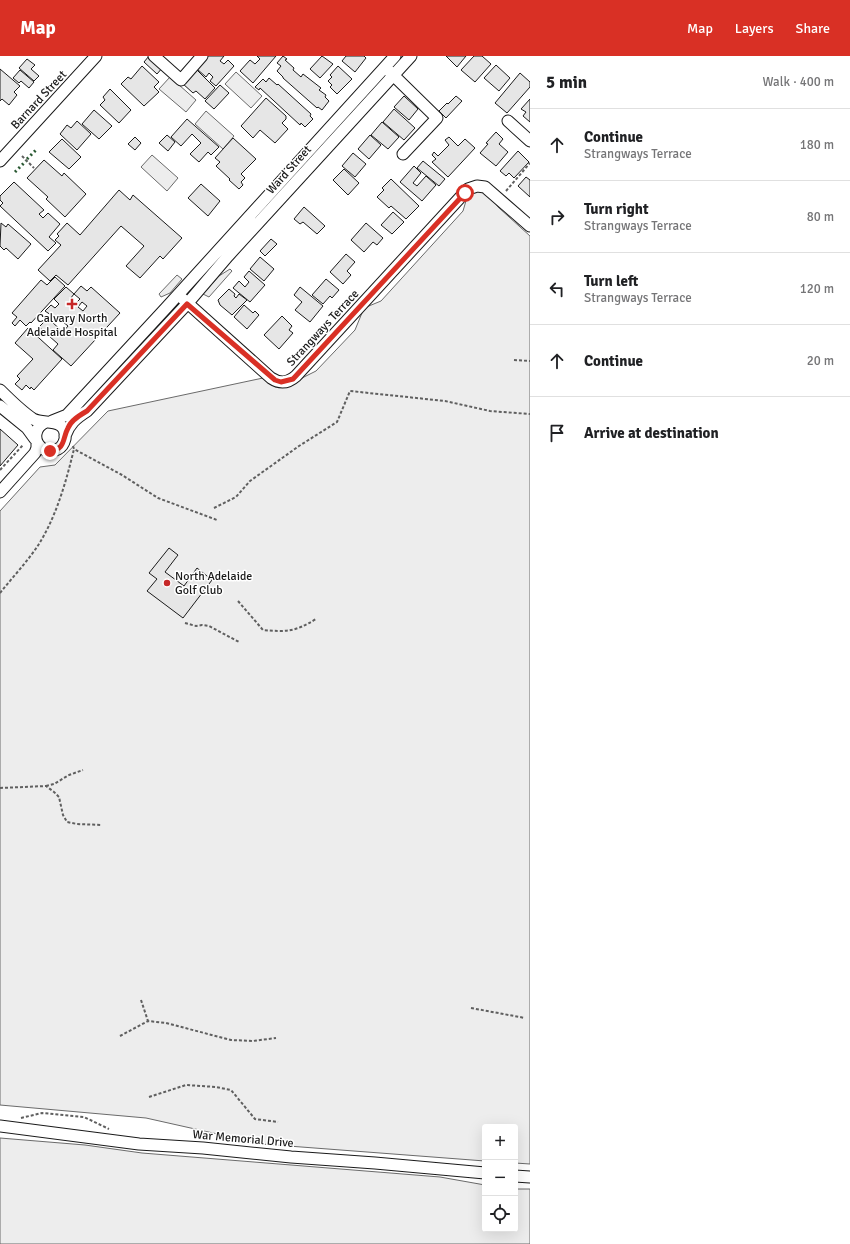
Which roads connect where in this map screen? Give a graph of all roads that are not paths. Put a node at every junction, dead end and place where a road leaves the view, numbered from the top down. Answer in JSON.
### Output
{"nodes":[{"id":1,"x":96,"y":56,"type":"edge"},
{"id":2,"x":154,"y":56,"type":"edge"},
{"id":3,"x":202,"y":56,"type":"edge"},
{"id":4,"x":395,"y":56,"type":"edge"},
{"id":5,"x":411,"y":56,"type":"edge"},
{"id":6,"x":384,"y":67,"type":"junction"},
{"id":7,"x":393,"y":75,"type":"junction"},
{"id":8,"x":508,"y":121,"type":"dead end"},
{"id":9,"x":530,"y":141,"type":"edge"},
{"id":10,"x":403,"y":154,"type":"dead end"},
{"id":11,"x":0,"y":161,"type":"edge"},
{"id":12,"x":254,"y":210,"type":"junction"},
{"id":13,"x":264,"y":218,"type":"junction"},
{"id":14,"x":530,"y":226,"type":"edge"},
{"id":15,"x":219,"y":248,"type":"junction"},
{"id":16,"x":228,"y":256,"type":"junction"},
{"id":17,"x":178,"y":295,"type":"junction"},
{"id":18,"x":187,"y":304,"type":"junction"},
{"id":19,"x":134,"y":343,"type":"junction"},
{"id":20,"x":143,"y":352,"type":"junction"},
{"id":21,"x":93,"y":387,"type":"junction"},
{"id":22,"x":102,"y":395,"type":"junction"},
{"id":23,"x":2,"y":400,"type":"edge"},
{"id":24,"x":49,"y":422,"type":"junction"},
{"id":25,"x":68,"y":439,"type":"junction"},
{"id":26,"x":36,"y":441,"type":"junction"},
{"id":27,"x":47,"y":451,"type":"junction"},
{"id":28,"x":29,"y":461,"type":"junction"},
{"id":29,"x":0,"y":492,"type":"edge"},
{"id":30,"x":0,"y":1126,"type":"edge"},
{"id":31,"x":482,"y":1173,"type":"edge"},
{"id":32,"x":518,"y":1176,"type":"edge"},
{"id":33,"x":530,"y":1177,"type":"edge"}],
"edges":[{"from":1,"to":11,"type":"street","name":"Barnard Street"},
{"from":2,"to":3,"type":"street"},
{"from":4,"to":6,"type":"street","name":"Ward Street"},
{"from":5,"to":7,"type":"street","name":"Ward Street"},
{"from":6,"to":7,"type":"street"},
{"from":6,"to":12,"type":"street","name":"Ward Street"},
{"from":7,"to":10,"type":"street"},
{"from":7,"to":13,"type":"street","name":"Ward Street"},
{"from":8,"to":9,"type":"street"},
{"from":12,"to":13,"type":"street"},
{"from":12,"to":15,"type":"street","name":"Ward Street"},
{"from":13,"to":16,"type":"street","name":"Ward Street"},
{"from":14,"to":18,"type":"street","name":"Strangways Terrace"},
{"from":15,"to":16,"type":"street"},
{"from":15,"to":17,"type":"street","name":"Ward Street"},
{"from":16,"to":18,"type":"street","name":"Ward Street"},
{"from":17,"to":18,"type":"street"},
{"from":17,"to":19,"type":"street"},
{"from":18,"to":20,"type":"street"},
{"from":19,"to":20,"type":"street"},
{"from":19,"to":21,"type":"street"},
{"from":20,"to":22,"type":"street"},
{"from":21,"to":22,"type":"street"},
{"from":21,"to":24,"type":"street"},
{"from":22,"to":25,"type":"street"},
{"from":23,"to":24,"type":"street"},
{"from":23,"to":26,"type":"street"},
{"from":24,"to":25,"type":"street"},
{"from":24,"to":26,"type":"street"},
{"from":25,"to":27,"type":"street"},
{"from":26,"to":27,"type":"street"},
{"from":26,"to":28,"type":"street"},
{"from":27,"to":28,"type":"street"},
{"from":28,"to":29,"type":"street"},
{"from":30,"to":31,"type":"street","name":"War Memorial Drive"},
{"from":32,"to":33,"type":"street"}]}
